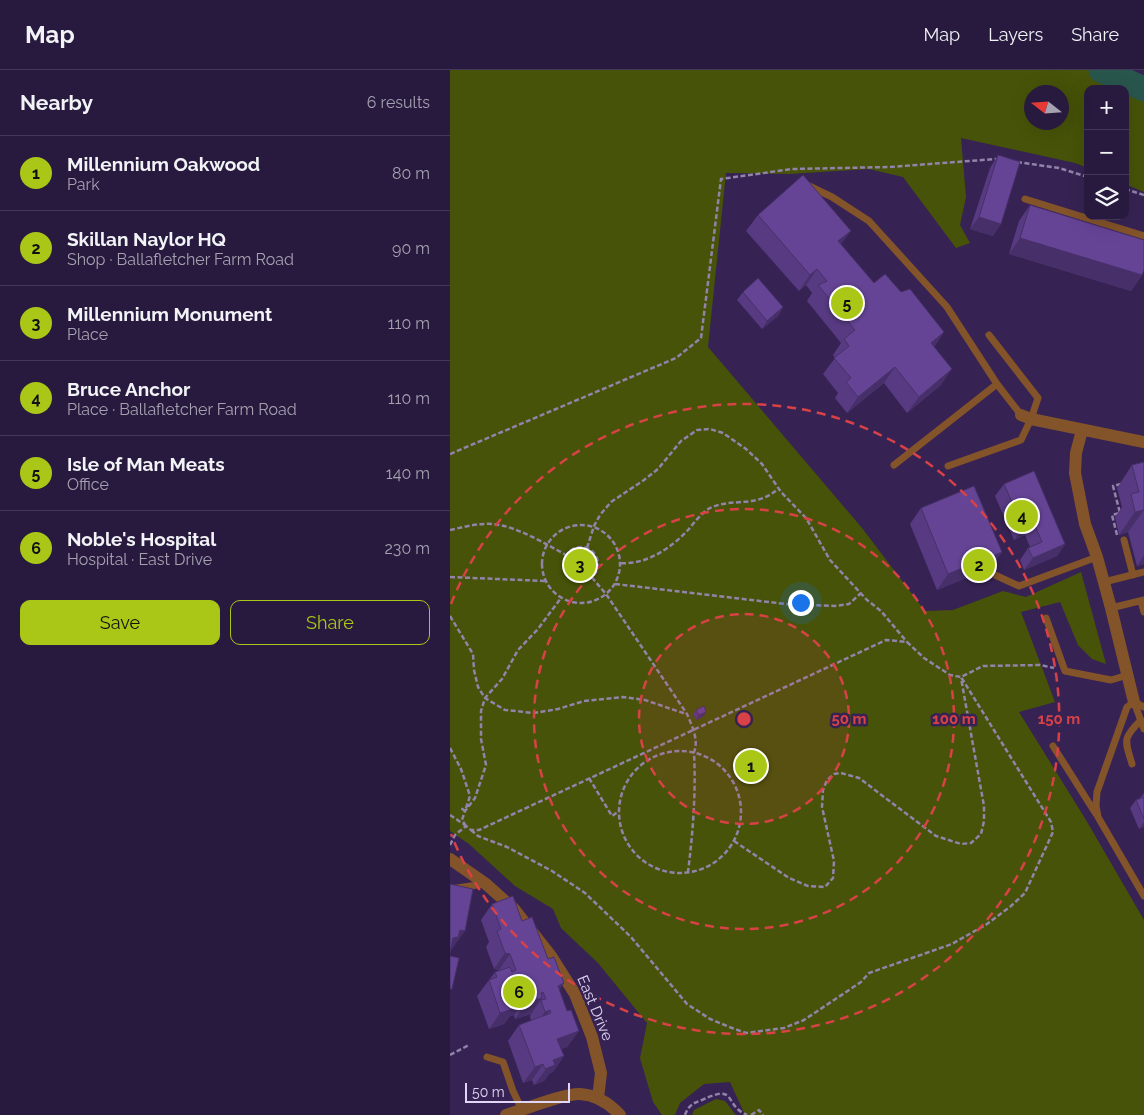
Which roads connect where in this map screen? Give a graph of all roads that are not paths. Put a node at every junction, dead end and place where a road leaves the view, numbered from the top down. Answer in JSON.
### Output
{"nodes":[{"id":1,"x":804,"y":184,"type":"edge"},
{"id":2,"x":1025,"y":199,"type":"dead end"},
{"id":3,"x":1144,"y":236,"type":"edge"},
{"id":4,"x":989,"y":335,"type":"dead end"},
{"id":5,"x":997,"y":384,"type":"junction"},
{"id":6,"x":1026,"y":417,"type":"junction"},
{"id":7,"x":1082,"y":430,"type":"junction"},
{"id":8,"x":1144,"y":442,"type":"edge"},
{"id":9,"x":894,"y":464,"type":"dead end"},
{"id":10,"x":948,"y":466,"type":"dead end"},
{"id":11,"x":1124,"y":540,"type":"road end"},
{"id":12,"x":1097,"y":557,"type":"junction"},
{"id":13,"x":1144,"y":572,"type":"edge"},
{"id":14,"x":1133,"y":575,"type":"junction"},
{"id":15,"x":995,"y":576,"type":"dead end"},
{"id":16,"x":1104,"y":582,"type":"junction"},
{"id":17,"x":1142,"y":600,"type":"edge"},
{"id":18,"x":1111,"y":608,"type":"junction"},
{"id":19,"x":1144,"y":612,"type":"edge"},
{"id":20,"x":1046,"y":618,"type":"dead end"},
{"id":21,"x":1128,"y":676,"type":"junction"},
{"id":22,"x":1139,"y":704,"type":"edge"},
{"id":23,"x":1140,"y":720,"type":"junction"},
{"id":24,"x":1144,"y":729,"type":"edge"},
{"id":25,"x":1053,"y":746,"type":"dead end"},
{"id":26,"x":1132,"y":764,"type":"dead end"},
{"id":27,"x":1098,"y":816,"type":"junction"},
{"id":28,"x":450,"y":859,"type":"edge"},
{"id":29,"x":486,"y":884,"type":"junction"},
{"id":30,"x":450,"y":889,"type":"edge"},
{"id":31,"x":1144,"y":896,"type":"edge"},
{"id":32,"x":487,"y":1057,"type":"dead end"},
{"id":33,"x":598,"y":1098,"type":"junction"},
{"id":34,"x":522,"y":1110,"type":"junction"},
{"id":35,"x":506,"y":1115,"type":"edge"},
{"id":36,"x":620,"y":1115,"type":"edge"}],
"edges":[{"from":1,"to":5,"type":"lane"},
{"from":2,"to":3,"type":"lane"},
{"from":4,"to":6,"type":"lane"},
{"from":5,"to":6,"type":"lane"},
{"from":5,"to":9,"type":"lane"},
{"from":6,"to":7,"type":"street"},
{"from":6,"to":10,"type":"lane"},
{"from":7,"to":8,"type":"street"},
{"from":7,"to":12,"type":"street"},
{"from":11,"to":14,"type":"lane"},
{"from":12,"to":15,"type":"lane"},
{"from":12,"to":16,"type":"street"},
{"from":13,"to":14,"type":"lane"},
{"from":14,"to":16,"type":"lane"},
{"from":16,"to":18,"type":"street"},
{"from":17,"to":18,"type":"lane"},
{"from":17,"to":19,"type":"lane"},
{"from":18,"to":21,"type":"street"},
{"from":20,"to":21,"type":"lane"},
{"from":21,"to":22,"type":"street"},
{"from":22,"to":23,"type":"lane"},
{"from":22,"to":27,"type":"lane"},
{"from":23,"to":24,"type":"lane"},
{"from":23,"to":26,"type":"lane"},
{"from":25,"to":27,"type":"lane"},
{"from":27,"to":31,"type":"lane"},
{"from":28,"to":29,"type":"street","name":"East Drive"},
{"from":29,"to":30,"type":"lane"},
{"from":29,"to":33,"type":"street","name":"East Drive"},
{"from":32,"to":34,"type":"lane"},
{"from":33,"to":34,"type":"street"},
{"from":33,"to":36,"type":"street"},
{"from":34,"to":35,"type":"street"}]}
